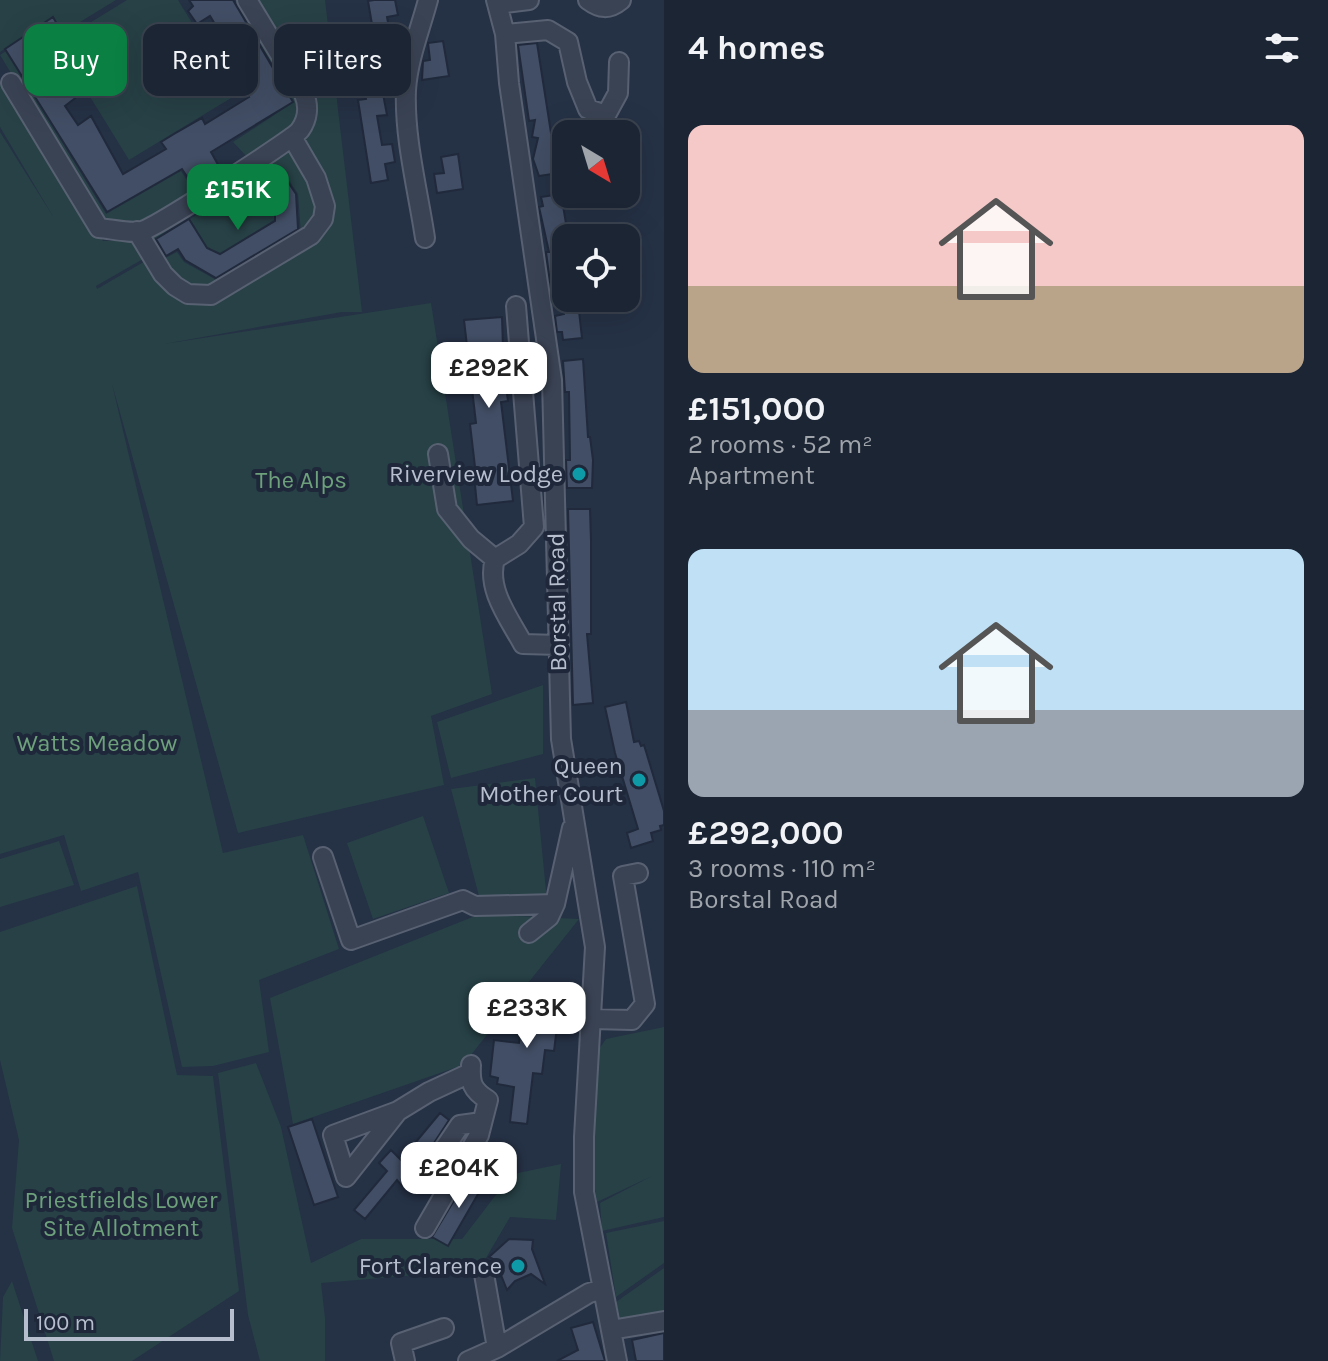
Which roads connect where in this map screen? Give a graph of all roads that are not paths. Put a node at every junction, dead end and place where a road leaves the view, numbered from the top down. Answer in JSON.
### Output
{"nodes":[{"id":1,"x":247,"y":0,"type":"edge"},
{"id":2,"x":428,"y":0,"type":"edge"},
{"id":3,"x":529,"y":0,"type":"edge"},
{"id":4,"x":588,"y":0,"type":"edge"},
{"id":5,"x":621,"y":0,"type":"edge"},
{"id":6,"x":496,"y":2,"type":"edge"},
{"id":7,"x":505,"y":34,"type":"junction"},
{"id":8,"x":619,"y":62,"type":"dead end"},
{"id":9,"x":11,"y":83,"type":"dead end"},
{"id":10,"x":292,"y":137,"type":"junction"},
{"id":11,"x":137,"y":231,"type":"junction"},
{"id":12,"x":425,"y":238,"type":"dead end"},
{"id":13,"x":516,"y":306,"type":"dead end"},
{"id":14,"x":438,"y":454,"type":"dead end"},
{"id":15,"x":495,"y":559,"type":"junction"},
{"id":16,"x":559,"y":645,"type":"junction"},
{"id":17,"x":574,"y":818,"type":"junction"},
{"id":18,"x":323,"y":857,"type":"dead end"},
{"id":19,"x":638,"y":873,"type":"dead end"},
{"id":20,"x":555,"y":904,"type":"junction"},
{"id":21,"x":529,"y":933,"type":"dead end"},
{"id":22,"x":592,"y":1019,"type":"junction"},
{"id":23,"x":398,"y":1111,"type":"dead end"},
{"id":24,"x":482,"y":1122,"type":"junction"},
{"id":25,"x":427,"y":1174,"type":"dead end"},
{"id":26,"x":425,"y":1228,"type":"dead end"},
{"id":27,"x":484,"y":1274,"type":"dead end"},
{"id":28,"x":603,"y":1289,"type":"junction"},
{"id":29,"x":438,"y":1310,"type":"dead end"},
{"id":30,"x":664,"y":1321,"type":"edge"},
{"id":31,"x":611,"y":1330,"type":"junction"},
{"id":32,"x":497,"y":1348,"type":"junction"},
{"id":33,"x":405,"y":1361,"type":"edge"},
{"id":34,"x":468,"y":1361,"type":"edge"},
{"id":35,"x":617,"y":1361,"type":"edge"}],
"edges":[{"from":1,"to":10,"type":"street"},
{"from":2,"to":12,"type":"street"},
{"from":3,"to":6,"type":"street"},
{"from":4,"to":5,"type":"street"},
{"from":6,"to":7,"type":"street","name":"Borstal Road"},
{"from":7,"to":8,"type":"street"},
{"from":7,"to":16,"type":"street","name":"Borstal Road"},
{"from":9,"to":11,"type":"street"},
{"from":10,"to":11,"type":"street"},
{"from":10,"to":11,"type":"street"},
{"from":13,"to":15,"type":"street"},
{"from":14,"to":15,"type":"street"},
{"from":15,"to":16,"type":"street"},
{"from":16,"to":17,"type":"street","name":"Borstal Road"},
{"from":17,"to":20,"type":"street"},
{"from":17,"to":22,"type":"street","name":"Borstal Road"},
{"from":18,"to":20,"type":"street"},
{"from":19,"to":22,"type":"street"},
{"from":20,"to":21,"type":"street"},
{"from":22,"to":28,"type":"street","name":"Borstal Road"},
{"from":23,"to":24,"type":"street"},
{"from":24,"to":25,"type":"street"},
{"from":24,"to":26,"type":"street"},
{"from":27,"to":32,"type":"street"},
{"from":28,"to":31,"type":"street","name":"Borstal Road"},
{"from":28,"to":32,"type":"street"},
{"from":29,"to":33,"type":"street"},
{"from":30,"to":31,"type":"street"},
{"from":31,"to":35,"type":"street","name":"Borstal Road"},
{"from":32,"to":34,"type":"street"}]}
